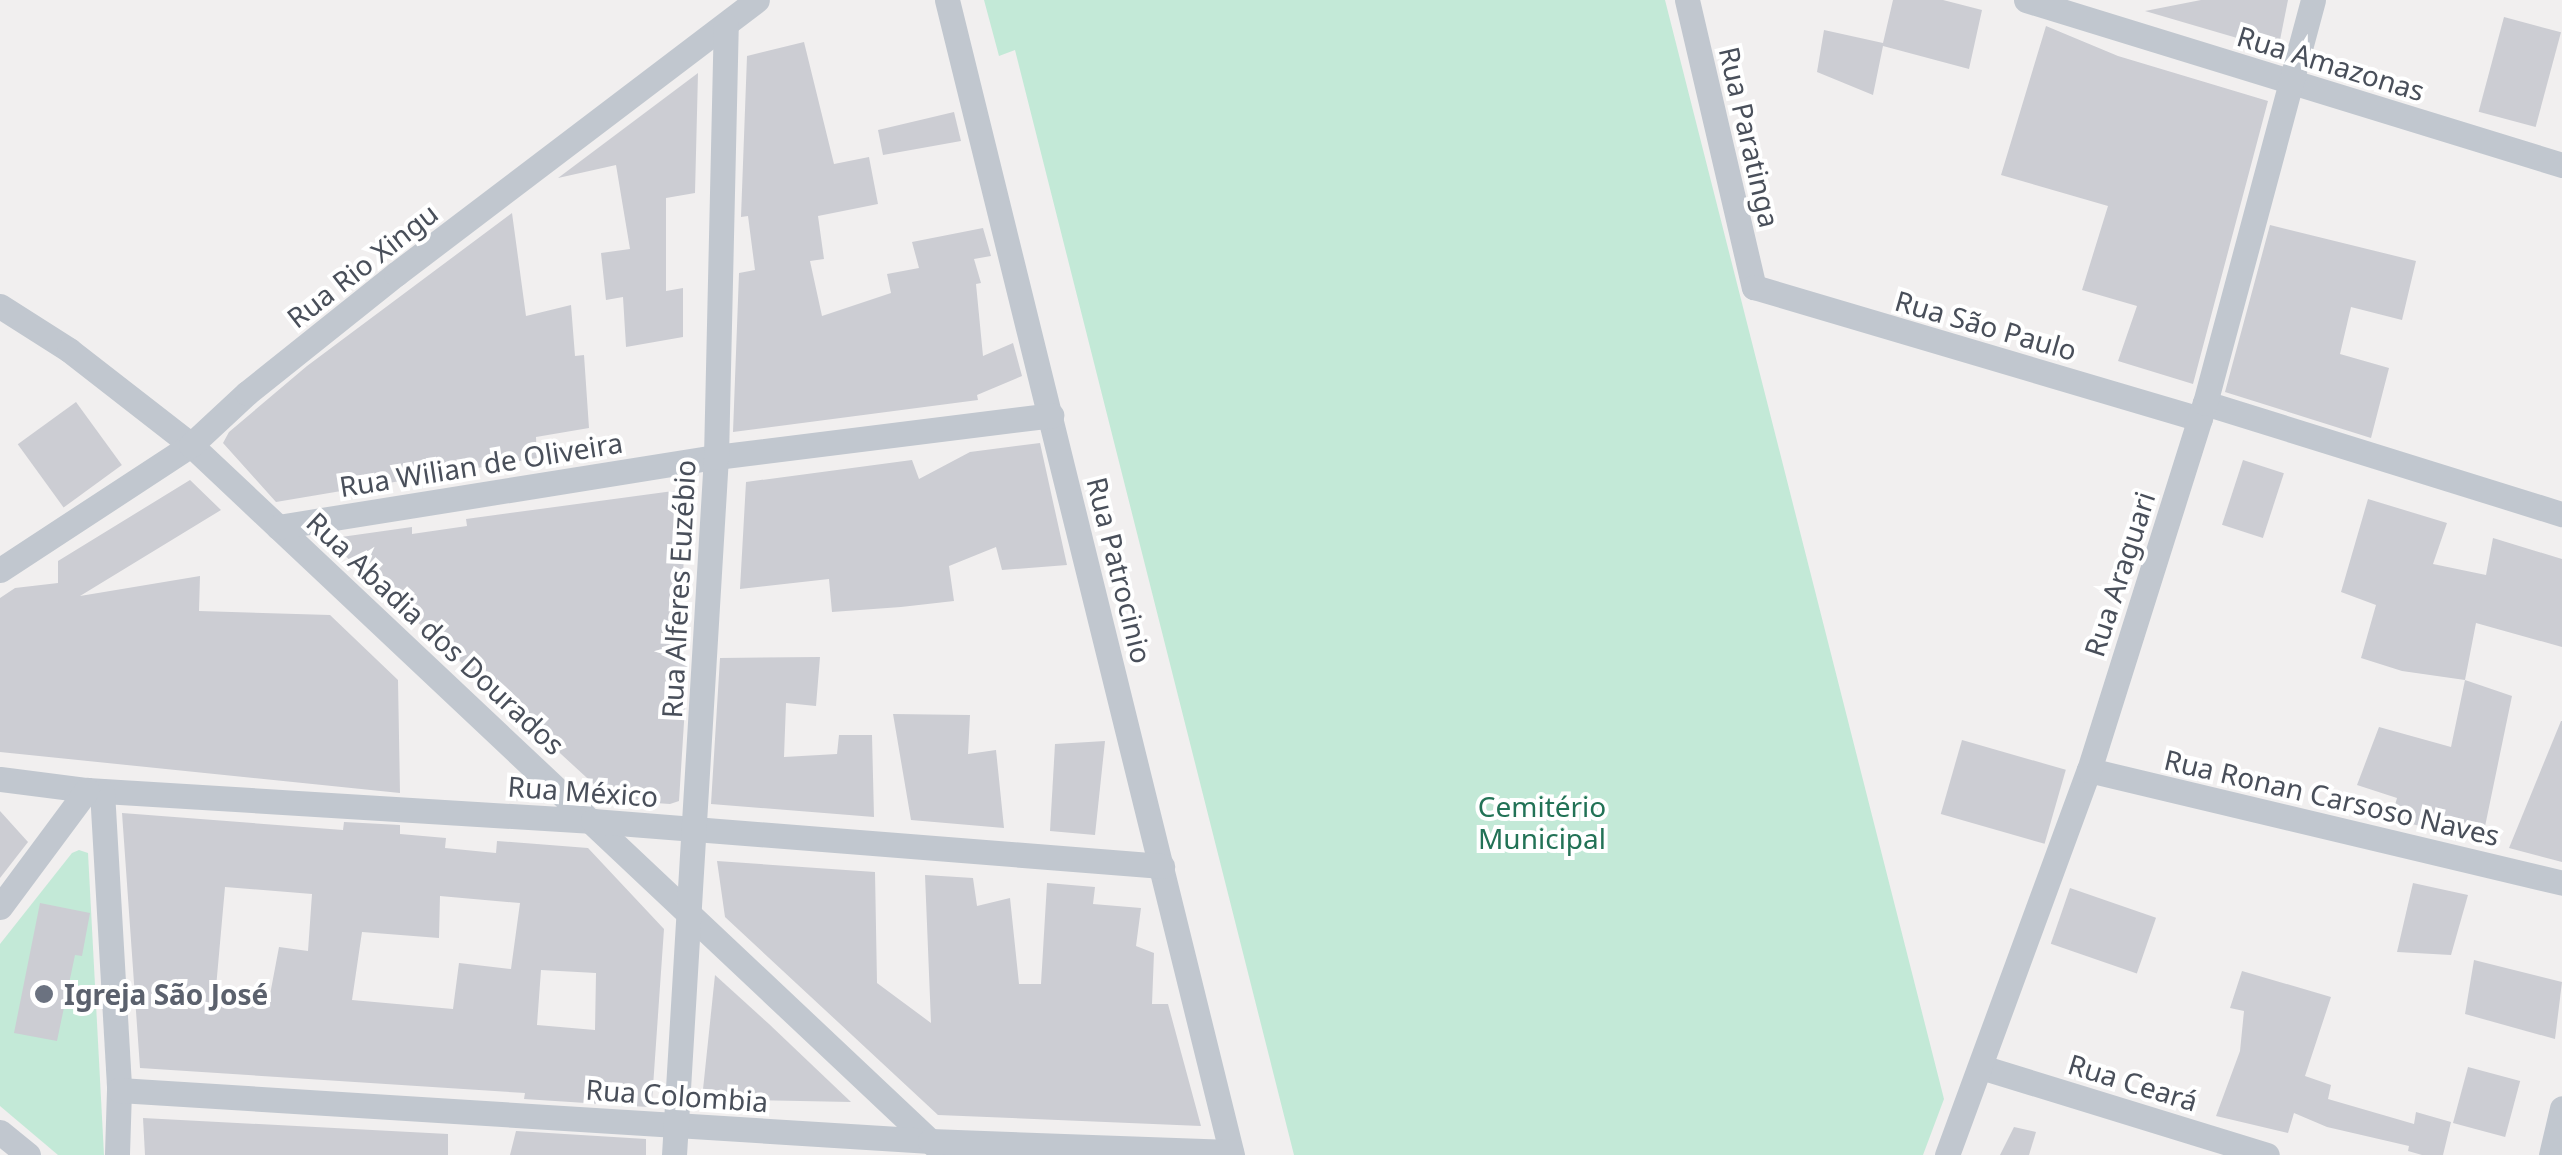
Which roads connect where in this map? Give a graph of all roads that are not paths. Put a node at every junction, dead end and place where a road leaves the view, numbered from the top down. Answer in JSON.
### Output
{"nodes":[{"id":1,"x":756,"y":0,"type":"edge"},
{"id":2,"x":947,"y":0,"type":"edge"},
{"id":3,"x":1687,"y":0,"type":"edge"},
{"id":4,"x":2026,"y":0,"type":"edge"},
{"id":5,"x":2313,"y":0,"type":"edge"},
{"id":6,"x":726,"y":26,"type":"junction"},
{"id":7,"x":2292,"y":82,"type":"junction"},
{"id":8,"x":2562,"y":165,"type":"edge"},
{"id":9,"x":1754,"y":288,"type":"joint"},
{"id":10,"x":0,"y":306,"type":"edge"},
{"id":11,"x":2202,"y":411,"type":"junction"},
{"id":12,"x":1051,"y":415,"type":"junction"},
{"id":13,"x":190,"y":445,"type":"junction"},
{"id":14,"x":716,"y":457,"type":"junction"},
{"id":15,"x":2562,"y":514,"type":"edge"},
{"id":16,"x":278,"y":526,"type":"junction"},
{"id":17,"x":0,"y":570,"type":"edge"},
{"id":18,"x":2089,"y":770,"type":"junction"},
{"id":19,"x":0,"y":780,"type":"edge"},
{"id":20,"x":94,"y":791,"type":"junction"},
{"id":21,"x":592,"y":821,"type":"junction"},
{"id":22,"x":694,"y":829,"type":"junction"},
{"id":23,"x":1162,"y":866,"type":"junction"},
{"id":24,"x":2562,"y":883,"type":"edge"},
{"id":25,"x":0,"y":906,"type":"edge"},
{"id":26,"x":691,"y":920,"type":"junction"},
{"id":27,"x":1982,"y":1067,"type":"junction"},
{"id":28,"x":119,"y":1090,"type":"junction"},
{"id":29,"x":2562,"y":1108,"type":"edge"},
{"id":30,"x":676,"y":1125,"type":"junction"},
{"id":31,"x":0,"y":1132,"type":"edge"},
{"id":32,"x":937,"y":1148,"type":"edge"},
{"id":33,"x":1232,"y":1154,"type":"edge"},
{"id":34,"x":28,"y":1155,"type":"edge"},
{"id":35,"x":117,"y":1155,"type":"edge"},
{"id":36,"x":674,"y":1155,"type":"edge"},
{"id":37,"x":1947,"y":1155,"type":"edge"},
{"id":38,"x":2267,"y":1155,"type":"edge"},
{"id":39,"x":2551,"y":1155,"type":"edge"}],
"edges":[{"from":1,"to":6,"type":"street","name":"Rua Rio Xingu"},
{"from":2,"to":12,"type":"street","name":"Rua Patrocinio"},
{"from":3,"to":9,"type":"street","name":"Rua Paratinga"},
{"from":4,"to":7,"type":"street","name":"Rua Amazonas"},
{"from":5,"to":7,"type":"street","name":"Rua Araguari"},
{"from":6,"to":13,"type":"street","name":"Rua Rio Xingu"},
{"from":6,"to":14,"type":"street","name":"Rua Alferes Euzébio"},
{"from":7,"to":8,"type":"street","name":"Rua Amazonas"},
{"from":7,"to":11,"type":"street","name":"Rua Araguari"},
{"from":9,"to":11,"type":"street","name":"Rua São Paulo"},
{"from":10,"to":13,"type":"street","name":"Rua Abadia dos Dourados"},
{"from":11,"to":15,"type":"street","name":"Rua São Paulo"},
{"from":11,"to":18,"type":"street","name":"Rua Araguari"},
{"from":12,"to":14,"type":"street","name":"Rua Wilian de Oliveira"},
{"from":12,"to":23,"type":"street","name":"Rua Patrocinio"},
{"from":13,"to":16,"type":"street","name":"Rua Abadia dos Dourados"},
{"from":13,"to":17,"type":"street","name":"Rua Rio Xingu"},
{"from":14,"to":16,"type":"street","name":"Rua Wilian de Oliveira"},
{"from":14,"to":22,"type":"street","name":"Rua Alferes Euzébio"},
{"from":16,"to":21,"type":"street","name":"Rua Abadia dos Dourados"},
{"from":18,"to":24,"type":"street","name":"Rua Ronan Carsoso Naves"},
{"from":18,"to":27,"type":"street","name":"Rua Araguari"},
{"from":19,"to":20,"type":"street","name":"Rua México"},
{"from":20,"to":21,"type":"street","name":"Rua México"},
{"from":20,"to":25,"type":"street"},
{"from":20,"to":28,"type":"street"},
{"from":21,"to":22,"type":"street","name":"Rua México"},
{"from":21,"to":26,"type":"street","name":"Rua Abadia dos Dourados"},
{"from":22,"to":23,"type":"street","name":"Rua México"},
{"from":22,"to":26,"type":"street","name":"Rua Alferes Euzébio"},
{"from":23,"to":33,"type":"street","name":"Rua Patrocinio"},
{"from":26,"to":30,"type":"street","name":"Rua Alferes Euzébio"},
{"from":26,"to":32,"type":"street","name":"Rua Abadia dos Dourados"},
{"from":27,"to":37,"type":"street","name":"Rua Araguari"},
{"from":27,"to":38,"type":"street","name":"Rua Ceará"},
{"from":28,"to":30,"type":"street","name":"Rua Colombia"},
{"from":28,"to":35,"type":"street"},
{"from":29,"to":39,"type":"street"},
{"from":30,"to":32,"type":"street","name":"Rua Colombia"},
{"from":30,"to":36,"type":"street","name":"Rua Alferes Euzébio"},
{"from":31,"to":34,"type":"street"},
{"from":32,"to":33,"type":"street","name":"Rua Colombia"}]}
